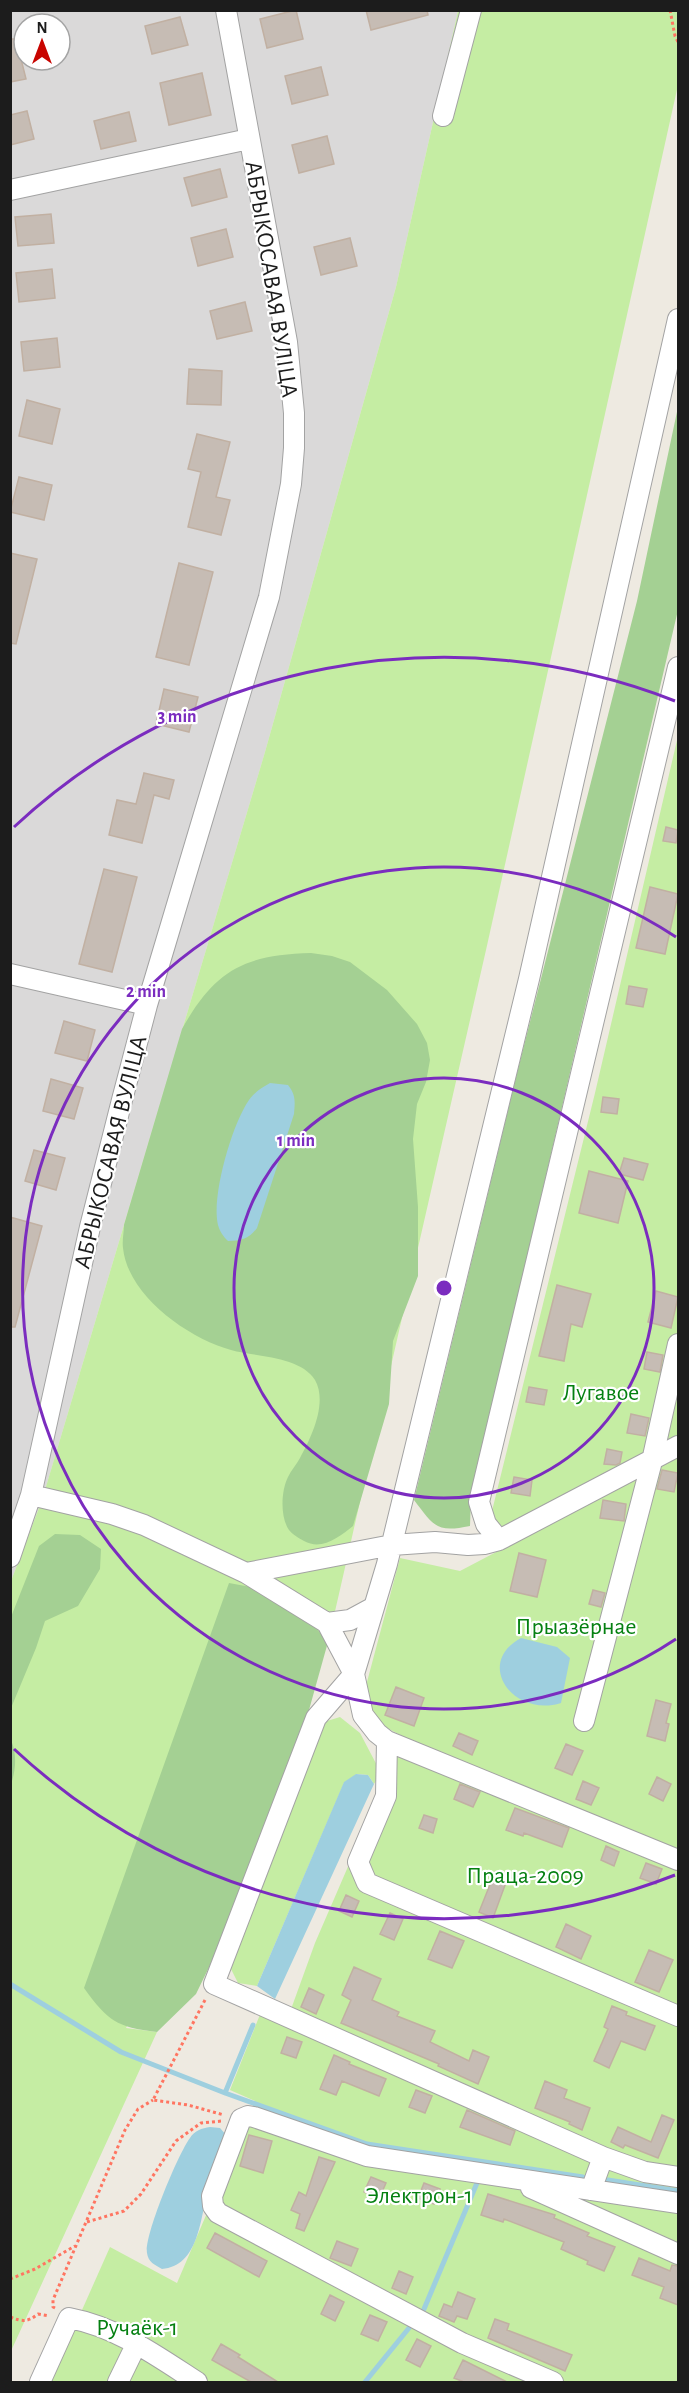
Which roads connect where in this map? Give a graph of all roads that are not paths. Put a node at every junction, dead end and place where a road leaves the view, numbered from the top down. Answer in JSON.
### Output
{"nodes":[{"id":1,"x":226,"y":10,"type":"edge"},
{"id":2,"x":471,"y":10,"type":"edge"},
{"id":3,"x":443,"y":116,"type":"dead end"},
{"id":4,"x":249,"y":140,"type":"junction"},
{"id":5,"x":10,"y":190,"type":"edge"},
{"id":6,"x":678,"y":319,"type":"edge"},
{"id":7,"x":678,"y":667,"type":"edge"},
{"id":8,"x":10,"y":974,"type":"edge"},
{"id":9,"x":147,"y":1005,"type":"junction"},
{"id":10,"x":678,"y":1344,"type":"edge"},
{"id":11,"x":678,"y":1446,"type":"edge"},
{"id":12,"x":652,"y":1461,"type":"junction"},
{"id":13,"x":31,"y":1495,"type":"junction"},
{"id":14,"x":499,"y":1540,"type":"junction"},
{"id":15,"x":392,"y":1545,"type":"junction"},
{"id":16,"x":10,"y":1557,"type":"edge"},
{"id":17,"x":246,"y":1573,"type":"junction"},
{"id":18,"x":374,"y":1608,"type":"junction"},
{"id":19,"x":327,"y":1623,"type":"junction"},
{"id":20,"x":354,"y":1674,"type":"junction"},
{"id":21,"x":584,"y":1721,"type":"dead end"},
{"id":22,"x":387,"y":1741,"type":"junction"},
{"id":23,"x":678,"y":1860,"type":"edge"},
{"id":24,"x":678,"y":2016,"type":"edge"},
{"id":25,"x":603,"y":2157,"type":"junction"},
{"id":26,"x":678,"y":2177,"type":"edge"},
{"id":27,"x":509,"y":2178,"type":"junction"},
{"id":28,"x":591,"y":2190,"type":"junction"},
{"id":29,"x":678,"y":2203,"type":"edge"},
{"id":30,"x":678,"y":2254,"type":"edge"},
{"id":31,"x":137,"y":2343,"type":"junction"},
{"id":32,"x":40,"y":2382,"type":"edge"},
{"id":33,"x":118,"y":2382,"type":"edge"},
{"id":34,"x":197,"y":2382,"type":"edge"},
{"id":35,"x":553,"y":2382,"type":"edge"}],
"edges":[{"from":1,"to":4,"type":"street","name":"АБРЫКОСАВАЯ ВУЛІЦА"},
{"from":2,"to":3,"type":"street"},
{"from":4,"to":5,"type":"street"},
{"from":4,"to":9,"type":"street","name":"АБРЫКОСАВАЯ ВУЛІЦА"},
{"from":6,"to":15,"type":"street"},
{"from":7,"to":14,"type":"street"},
{"from":8,"to":9,"type":"street"},
{"from":9,"to":13,"type":"street","name":"АБРЫКОСАВАЯ ВУЛІЦА"},
{"from":10,"to":12,"type":"street"},
{"from":11,"to":12,"type":"street"},
{"from":12,"to":14,"type":"street"},
{"from":12,"to":21,"type":"street"},
{"from":13,"to":16,"type":"street","name":"АБРЫКОСАВАЯ ВУЛІЦА"},
{"from":13,"to":17,"type":"street"},
{"from":14,"to":15,"type":"street"},
{"from":15,"to":17,"type":"street"},
{"from":15,"to":18,"type":"street"},
{"from":17,"to":19,"type":"street"},
{"from":18,"to":19,"type":"street"},
{"from":18,"to":20,"type":"street"},
{"from":19,"to":20,"type":"street"},
{"from":20,"to":22,"type":"street"},
{"from":20,"to":25,"type":"street"},
{"from":22,"to":23,"type":"street"},
{"from":22,"to":24,"type":"street"},
{"from":25,"to":26,"type":"street"},
{"from":25,"to":28,"type":"street"},
{"from":27,"to":28,"type":"street"},
{"from":27,"to":30,"type":"street"},
{"from":27,"to":35,"type":"street"},
{"from":28,"to":29,"type":"street"},
{"from":31,"to":32,"type":"street"},
{"from":31,"to":33,"type":"street"},
{"from":31,"to":34,"type":"street"}]}
